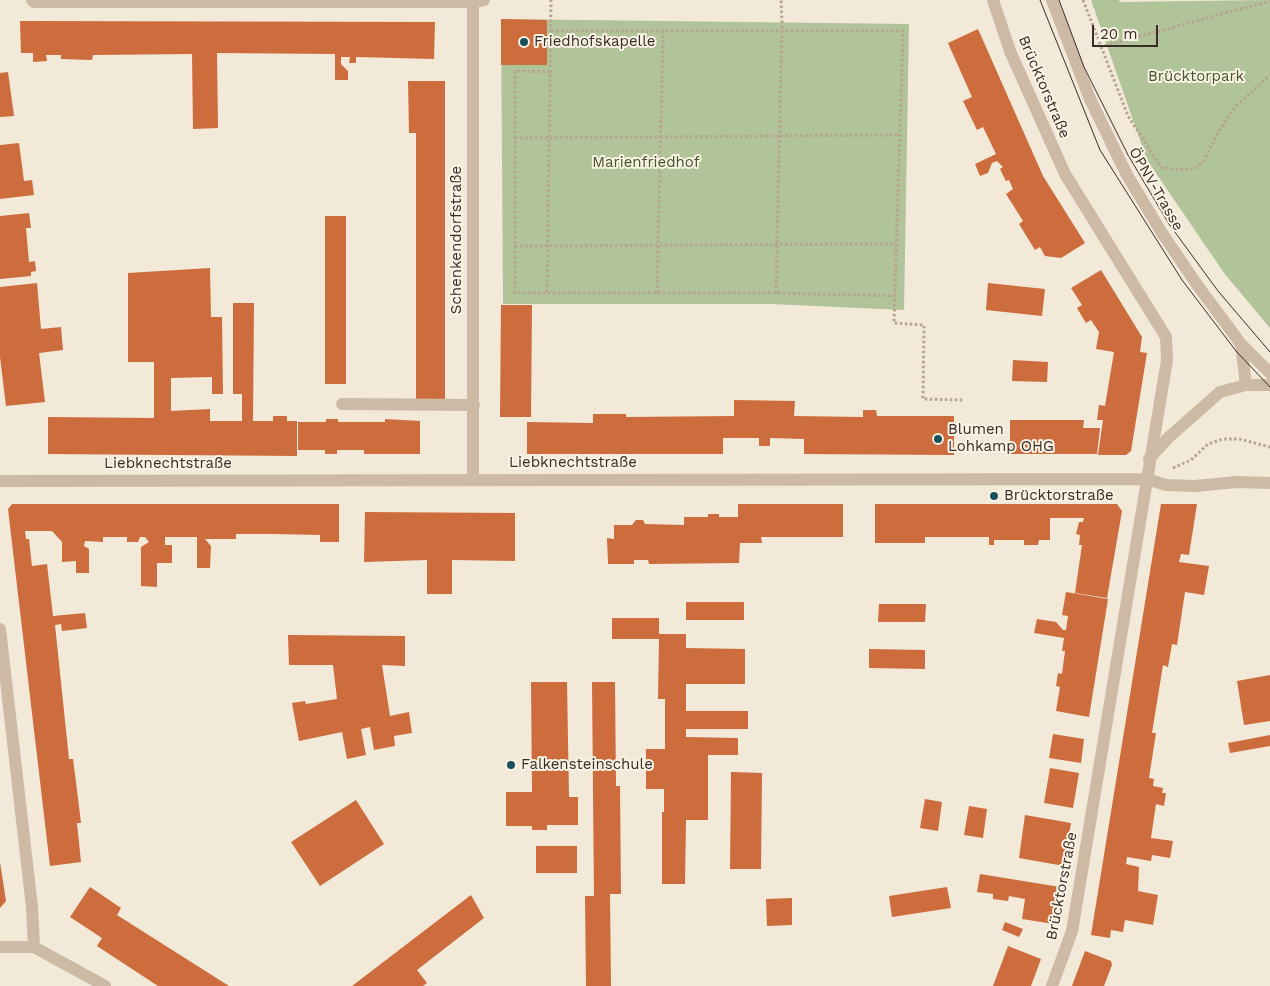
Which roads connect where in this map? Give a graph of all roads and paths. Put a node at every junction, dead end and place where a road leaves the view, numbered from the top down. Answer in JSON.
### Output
{"nodes":[{"id":1,"x":32,"y":0,"type":"edge"},
{"id":2,"x":551,"y":0,"type":"edge"},
{"id":3,"x":781,"y":0,"type":"edge"},
{"id":4,"x":993,"y":0,"type":"edge"},
{"id":5,"x":1052,"y":0,"type":"edge"},
{"id":6,"x":1083,"y":0,"type":"edge"},
{"id":7,"x":476,"y":1,"type":"edge"},
{"id":8,"x":1270,"y":1,"type":"edge"},
{"id":9,"x":663,"y":30,"type":"junction"},
{"id":10,"x":782,"y":30,"type":"junction"},
{"id":11,"x":551,"y":31,"type":"junction"},
{"id":12,"x":1100,"y":47,"type":"junction"},
{"id":13,"x":550,"y":72,"type":"junction"},
{"id":14,"x":1270,"y":75,"type":"edge"},
{"id":15,"x":899,"y":135,"type":"junction"},
{"id":16,"x":779,"y":137,"type":"junction"},
{"id":17,"x":515,"y":138,"type":"junction"},
{"id":18,"x":549,"y":138,"type":"junction"},
{"id":19,"x":660,"y":138,"type":"junction"},
{"id":20,"x":777,"y":243,"type":"junction"},
{"id":21,"x":896,"y":244,"type":"junction"},
{"id":22,"x":658,"y":245,"type":"junction"},
{"id":23,"x":514,"y":246,"type":"junction"},
{"id":24,"x":547,"y":246,"type":"junction"},
{"id":25,"x":547,"y":292,"type":"junction"},
{"id":26,"x":657,"y":292,"type":"junction"},
{"id":27,"x":776,"y":293,"type":"junction"},
{"id":28,"x":894,"y":296,"type":"junction"},
{"id":29,"x":1241,"y":344,"type":"junction"},
{"id":30,"x":1270,"y":373,"type":"edge"},
{"id":31,"x":1246,"y":385,"type":"junction"},
{"id":32,"x":1270,"y":386,"type":"edge"},
{"id":33,"x":964,"y":400,"type":"dead end"},
{"id":34,"x":342,"y":404,"type":"dead end"},
{"id":35,"x":474,"y":405,"type":"junction"},
{"id":36,"x":1270,"y":447,"type":"edge"},
{"id":37,"x":1149,"y":460,"type":"junction"},
{"id":38,"x":1147,"y":479,"type":"junction"},
{"id":39,"x":473,"y":480,"type":"junction"},
{"id":40,"x":0,"y":481,"type":"edge"},
{"id":41,"x":1270,"y":483,"type":"edge"},
{"id":42,"x":0,"y":629,"type":"edge"},
{"id":43,"x":0,"y":947,"type":"edge"},
{"id":44,"x":34,"y":947,"type":"junction"},
{"id":45,"x":105,"y":986,"type":"edge"},
{"id":46,"x":1052,"y":986,"type":"edge"}],
"edges":[{"from":1,"to":7,"type":"street"},
{"from":2,"to":11,"type":"path"},
{"from":3,"to":10,"type":"path"},
{"from":4,"to":37,"type":"street","name":"Brücktorstraße"},
{"from":5,"to":29,"type":"street","name":"ÖPNV-Trasse"},
{"from":6,"to":12,"type":"path"},
{"from":7,"to":35,"type":"street","name":"Schenkendorfstraße"},
{"from":8,"to":12,"type":"path"},
{"from":9,"to":10,"type":"path"},
{"from":9,"to":11,"type":"path"},
{"from":9,"to":19,"type":"path"},
{"from":10,"to":15,"type":"path"},
{"from":10,"to":16,"type":"path"},
{"from":11,"to":13,"type":"path"},
{"from":12,"to":14,"type":"path"},
{"from":13,"to":17,"type":"path"},
{"from":13,"to":18,"type":"path"},
{"from":15,"to":16,"type":"path"},
{"from":15,"to":21,"type":"path"},
{"from":16,"to":19,"type":"path"},
{"from":16,"to":20,"type":"path"},
{"from":17,"to":18,"type":"path"},
{"from":17,"to":23,"type":"path"},
{"from":18,"to":19,"type":"path"},
{"from":18,"to":24,"type":"path"},
{"from":19,"to":22,"type":"path"},
{"from":20,"to":21,"type":"path"},
{"from":20,"to":22,"type":"path"},
{"from":20,"to":27,"type":"path"},
{"from":21,"to":28,"type":"path"},
{"from":22,"to":24,"type":"path"},
{"from":22,"to":26,"type":"path"},
{"from":23,"to":24,"type":"path"},
{"from":23,"to":25,"type":"path"},
{"from":24,"to":25,"type":"path"},
{"from":25,"to":26,"type":"path"},
{"from":26,"to":27,"type":"path"},
{"from":27,"to":28,"type":"path"},
{"from":28,"to":33,"type":"path"},
{"from":29,"to":30,"type":"street","name":"ÖPNV-Trasse"},
{"from":29,"to":31,"type":"street"},
{"from":31,"to":32,"type":"street"},
{"from":31,"to":37,"type":"street"},
{"from":34,"to":35,"type":"street"},
{"from":35,"to":39,"type":"street","name":"Schenkendorfstraße"},
{"from":36,"to":38,"type":"path"},
{"from":37,"to":38,"type":"street","name":"Brücktorstraße"},
{"from":38,"to":39,"type":"street","name":"Liebknechtstraße"},
{"from":38,"to":41,"type":"street","name":"Liebknechtstraße"},
{"from":38,"to":46,"type":"street","name":"Brücktorstraße"},
{"from":39,"to":40,"type":"street","name":"Liebknechtstraße"},
{"from":42,"to":44,"type":"street"},
{"from":43,"to":44,"type":"street"},
{"from":44,"to":45,"type":"street"}]}
